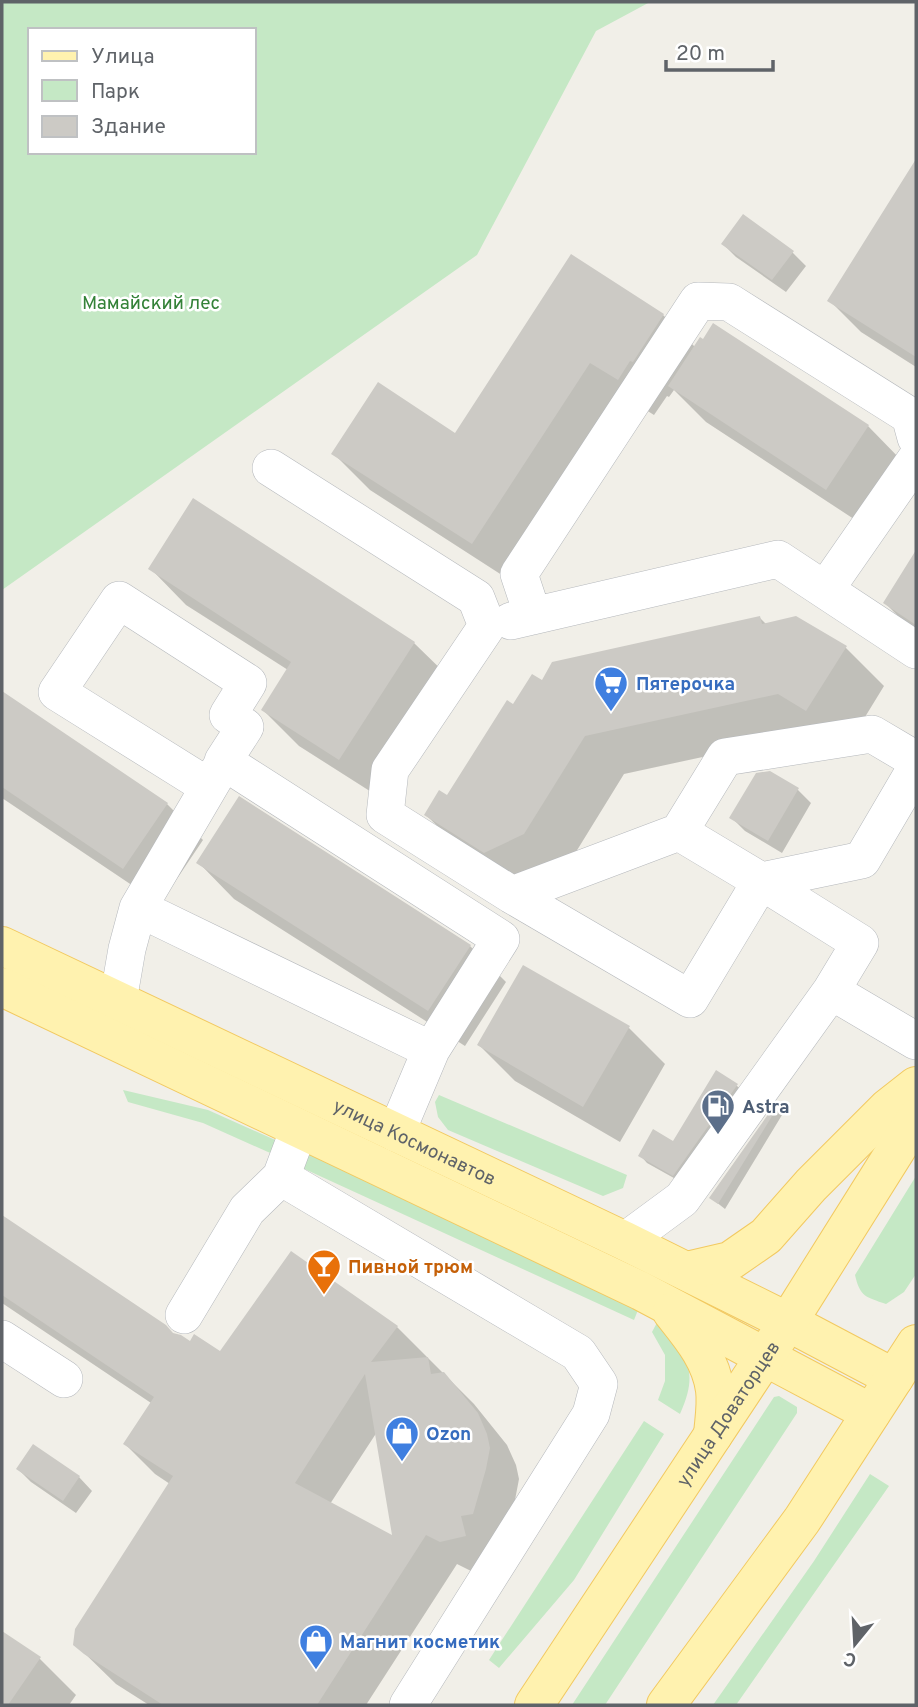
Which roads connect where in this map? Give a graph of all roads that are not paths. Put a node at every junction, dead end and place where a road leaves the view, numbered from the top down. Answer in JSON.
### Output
{"nodes":[{"id":1,"x":916,"y":438,"type":"edge"},
{"id":2,"x":916,"y":459,"type":"edge"},
{"id":3,"x":271,"y":468,"type":"dead end"},
{"id":4,"x":825,"y":590,"type":"junction"},
{"id":5,"x":534,"y":616,"type":"junction"},
{"id":6,"x":487,"y":626,"type":"junction"},
{"id":7,"x":916,"y":650,"type":"edge"},
{"id":8,"x":916,"y":760,"type":"edge"},
{"id":9,"x":916,"y":768,"type":"edge"},
{"id":10,"x":216,"y":774,"type":"junction"},
{"id":11,"x":679,"y":832,"type":"junction"},
{"id":12,"x":761,"y":881,"type":"junction"},
{"id":13,"x":512,"y":895,"type":"junction"},
{"id":14,"x":138,"y":908,"type":"junction"},
{"id":15,"x":2,"y":946,"type":"edge"},
{"id":16,"x":2,"y":987,"type":"edge"},
{"id":17,"x":831,"y":991,"type":"junction"},
{"id":18,"x":118,"y":1001,"type":"junction"},
{"id":19,"x":916,"y":1041,"type":"edge"},
{"id":20,"x":432,"y":1050,"type":"junction"},
{"id":21,"x":916,"y":1086,"type":"edge"},
{"id":22,"x":916,"y":1118,"type":"edge"},
{"id":23,"x":299,"y":1129,"type":"junction"},
{"id":24,"x":396,"y":1133,"type":"junction"},
{"id":25,"x":281,"y":1177,"type":"junction"},
{"id":26,"x":625,"y":1241,"type":"junction"},
{"id":27,"x":687,"y":1271,"type":"junction"},
{"id":28,"x":667,"y":1305,"type":"junction"},
{"id":29,"x":184,"y":1315,"type":"dead end"},
{"id":30,"x":788,"y":1322,"type":"junction"},
{"id":31,"x":2,"y":1339,"type":"edge"},
{"id":32,"x":916,"y":1344,"type":"edge"},
{"id":33,"x":765,"y":1356,"type":"junction"},
{"id":34,"x":894,"y":1378,"type":"junction"},
{"id":35,"x":64,"y":1379,"type":"dead end"},
{"id":36,"x":871,"y":1413,"type":"junction"},
{"id":37,"x":713,"y":1435,"type":"junction"},
{"id":38,"x":408,"y":1705,"type":"edge"},
{"id":39,"x":534,"y":1705,"type":"edge"},
{"id":40,"x":666,"y":1705,"type":"edge"}],
"edges":[{"from":1,"to":5,"type":"lane"},
{"from":2,"to":4,"type":"lane"},
{"from":3,"to":6,"type":"lane"},
{"from":4,"to":5,"type":"lane"},
{"from":4,"to":7,"type":"lane"},
{"from":5,"to":6,"type":"lane"},
{"from":6,"to":13,"type":"lane"},
{"from":8,"to":11,"type":"lane"},
{"from":9,"to":12,"type":"lane"},
{"from":10,"to":10,"type":"lane"},
{"from":10,"to":14,"type":"lane"},
{"from":10,"to":20,"type":"lane"},
{"from":11,"to":12,"type":"lane"},
{"from":11,"to":13,"type":"lane"},
{"from":12,"to":13,"type":"lane"},
{"from":12,"to":17,"type":"lane"},
{"from":14,"to":18,"type":"lane"},
{"from":14,"to":20,"type":"lane"},
{"from":15,"to":18,"type":"main road","name":"улица Космонавтов"},
{"from":16,"to":23,"type":"main road","name":"улица Космонавтов"},
{"from":17,"to":19,"type":"lane"},
{"from":17,"to":26,"type":"lane"},
{"from":18,"to":24,"type":"main road","name":"улица Космонавтов"},
{"from":20,"to":24,"type":"lane"},
{"from":21,"to":27,"type":"main road"},
{"from":22,"to":30,"type":"main road","name":"улица Доваторцев"},
{"from":23,"to":25,"type":"lane"},
{"from":23,"to":28,"type":"main road","name":"улица Космонавтов"},
{"from":24,"to":26,"type":"main road","name":"улица Космонавтов"},
{"from":25,"to":29,"type":"lane"},
{"from":25,"to":38,"type":"lane"},
{"from":26,"to":27,"type":"main road","name":"улица Космонавтов"},
{"from":27,"to":30,"type":"main road","name":"улица Космонавтов"},
{"from":28,"to":33,"type":"main road","name":"улица Космонавтов"},
{"from":28,"to":37,"type":"main road"},
{"from":30,"to":33,"type":"main road","name":"улица Доваторцев"},
{"from":30,"to":34,"type":"main road","name":"улица Космонавтов"},
{"from":31,"to":35,"type":"lane"},
{"from":32,"to":34,"type":"main road"},
{"from":33,"to":36,"type":"main road","name":"улица Космонавтов"},
{"from":33,"to":37,"type":"main road","name":"улица Доваторцев"},
{"from":34,"to":36,"type":"main road"},
{"from":36,"to":40,"type":"main road"},
{"from":37,"to":39,"type":"main road","name":"улица Доваторцев"}]}
